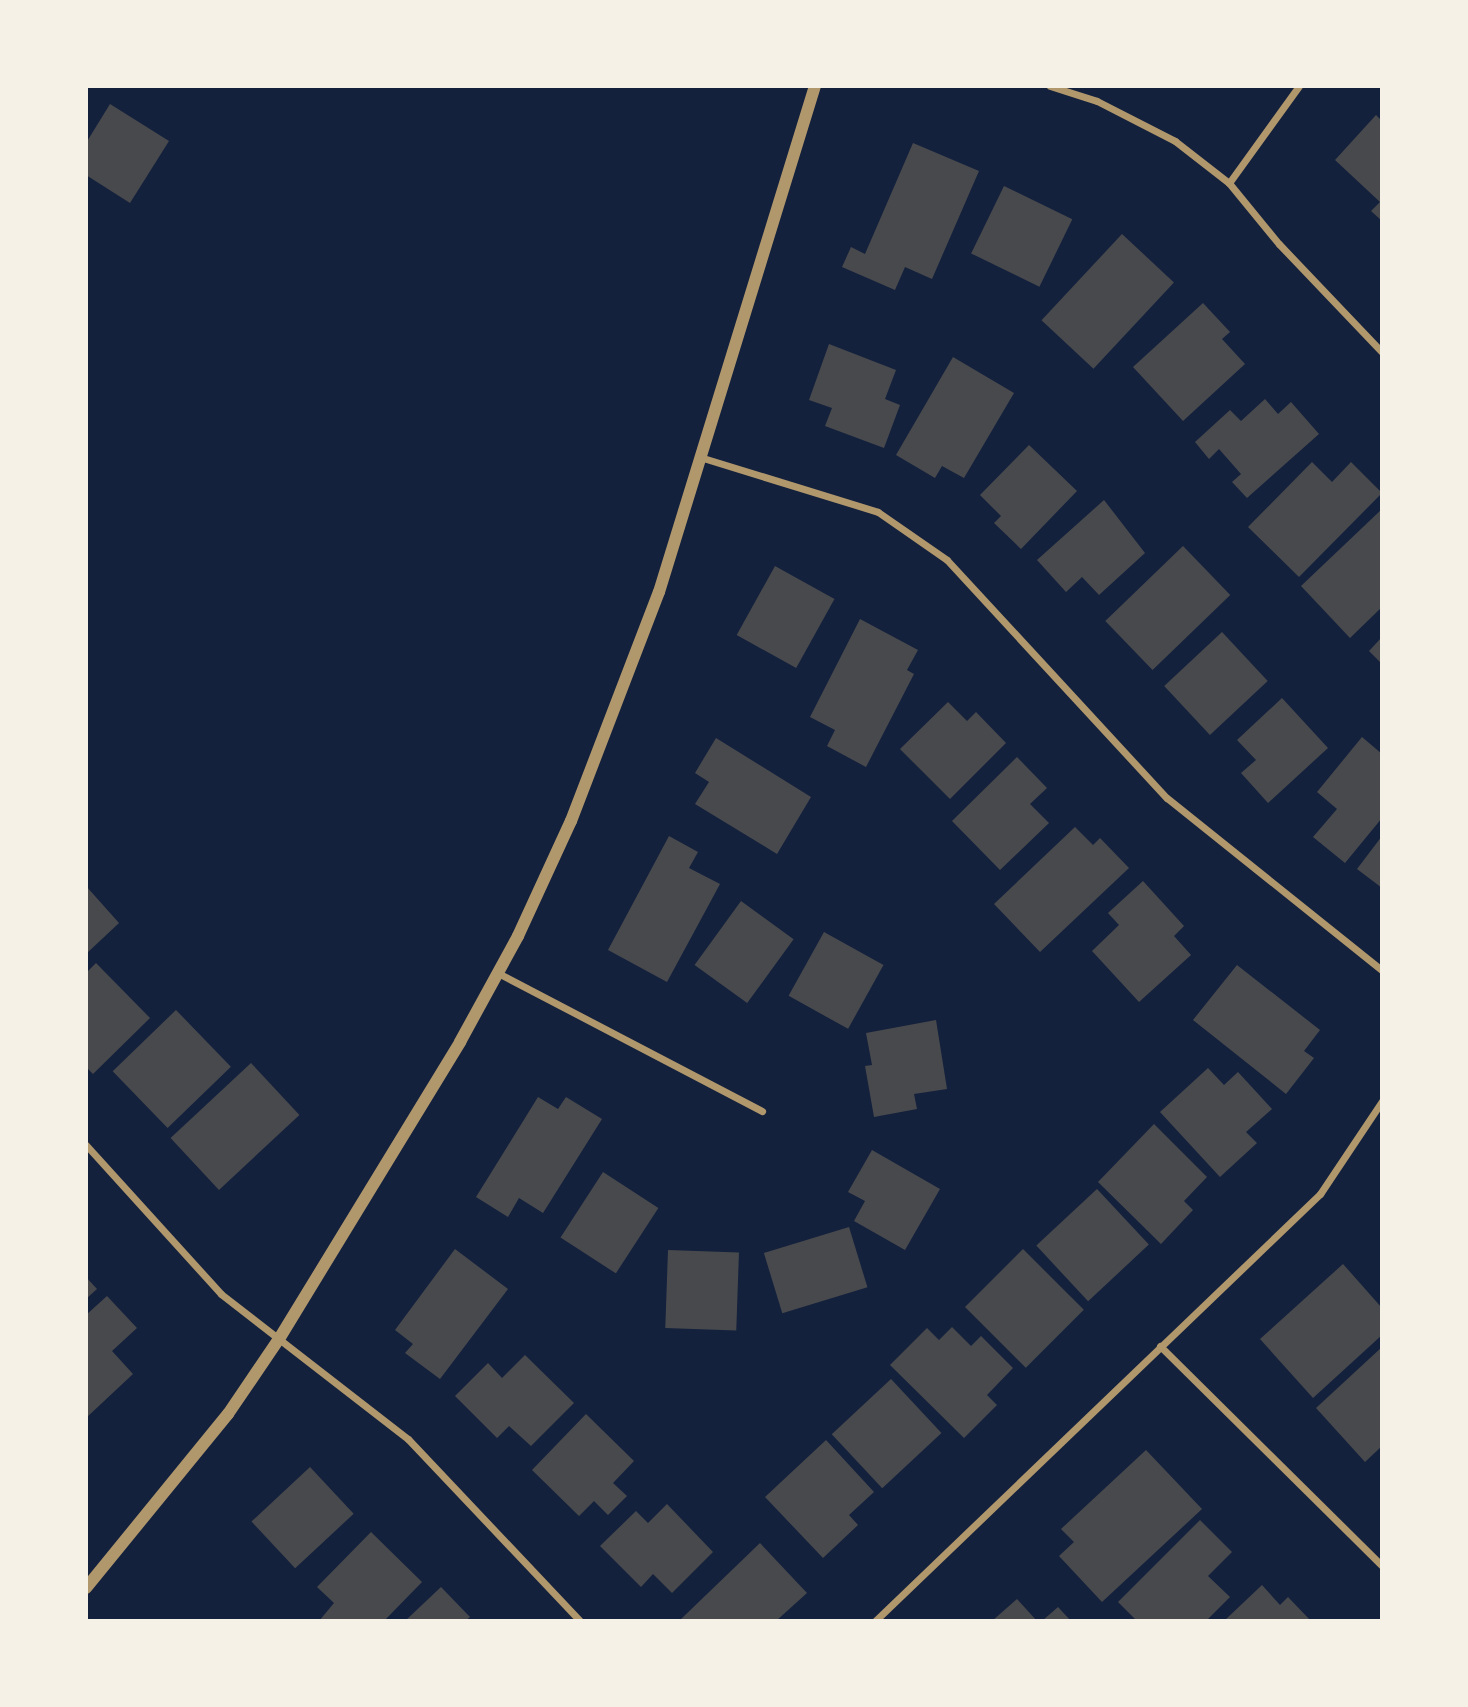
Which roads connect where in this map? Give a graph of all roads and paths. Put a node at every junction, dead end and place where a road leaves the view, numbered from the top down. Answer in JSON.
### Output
{"nodes":[{"id":1,"x":815,"y":86,"type":"edge"},
{"id":2,"x":1050,"y":86,"type":"edge"},
{"id":3,"x":1299,"y":86,"type":"edge"},
{"id":4,"x":1229,"y":183,"type":"junction"},
{"id":5,"x":1382,"y":352,"type":"edge"},
{"id":6,"x":703,"y":458,"type":"junction"},
{"id":7,"x":1382,"y":971,"type":"edge"},
{"id":8,"x":498,"y":973,"type":"junction"},
{"id":9,"x":1382,"y":1101,"type":"edge"},
{"id":10,"x":762,"y":1111,"type":"dead end"},
{"id":11,"x":86,"y":1145,"type":"edge"},
{"id":12,"x":279,"y":1339,"type":"junction"},
{"id":13,"x":1160,"y":1346,"type":"junction"},
{"id":14,"x":1382,"y":1566,"type":"edge"},
{"id":15,"x":86,"y":1588,"type":"edge"},
{"id":16,"x":580,"y":1621,"type":"edge"},
{"id":17,"x":875,"y":1621,"type":"edge"}],
"edges":[{"from":1,"to":6,"type":"street"},
{"from":2,"to":4,"type":"street"},
{"from":3,"to":4,"type":"street"},
{"from":4,"to":5,"type":"street"},
{"from":6,"to":7,"type":"street"},
{"from":6,"to":8,"type":"street"},
{"from":8,"to":10,"type":"street"},
{"from":8,"to":12,"type":"street"},
{"from":9,"to":13,"type":"street"},
{"from":11,"to":12,"type":"street"},
{"from":12,"to":15,"type":"street"},
{"from":12,"to":16,"type":"street"},
{"from":13,"to":14,"type":"street"},
{"from":13,"to":17,"type":"street"}]}
